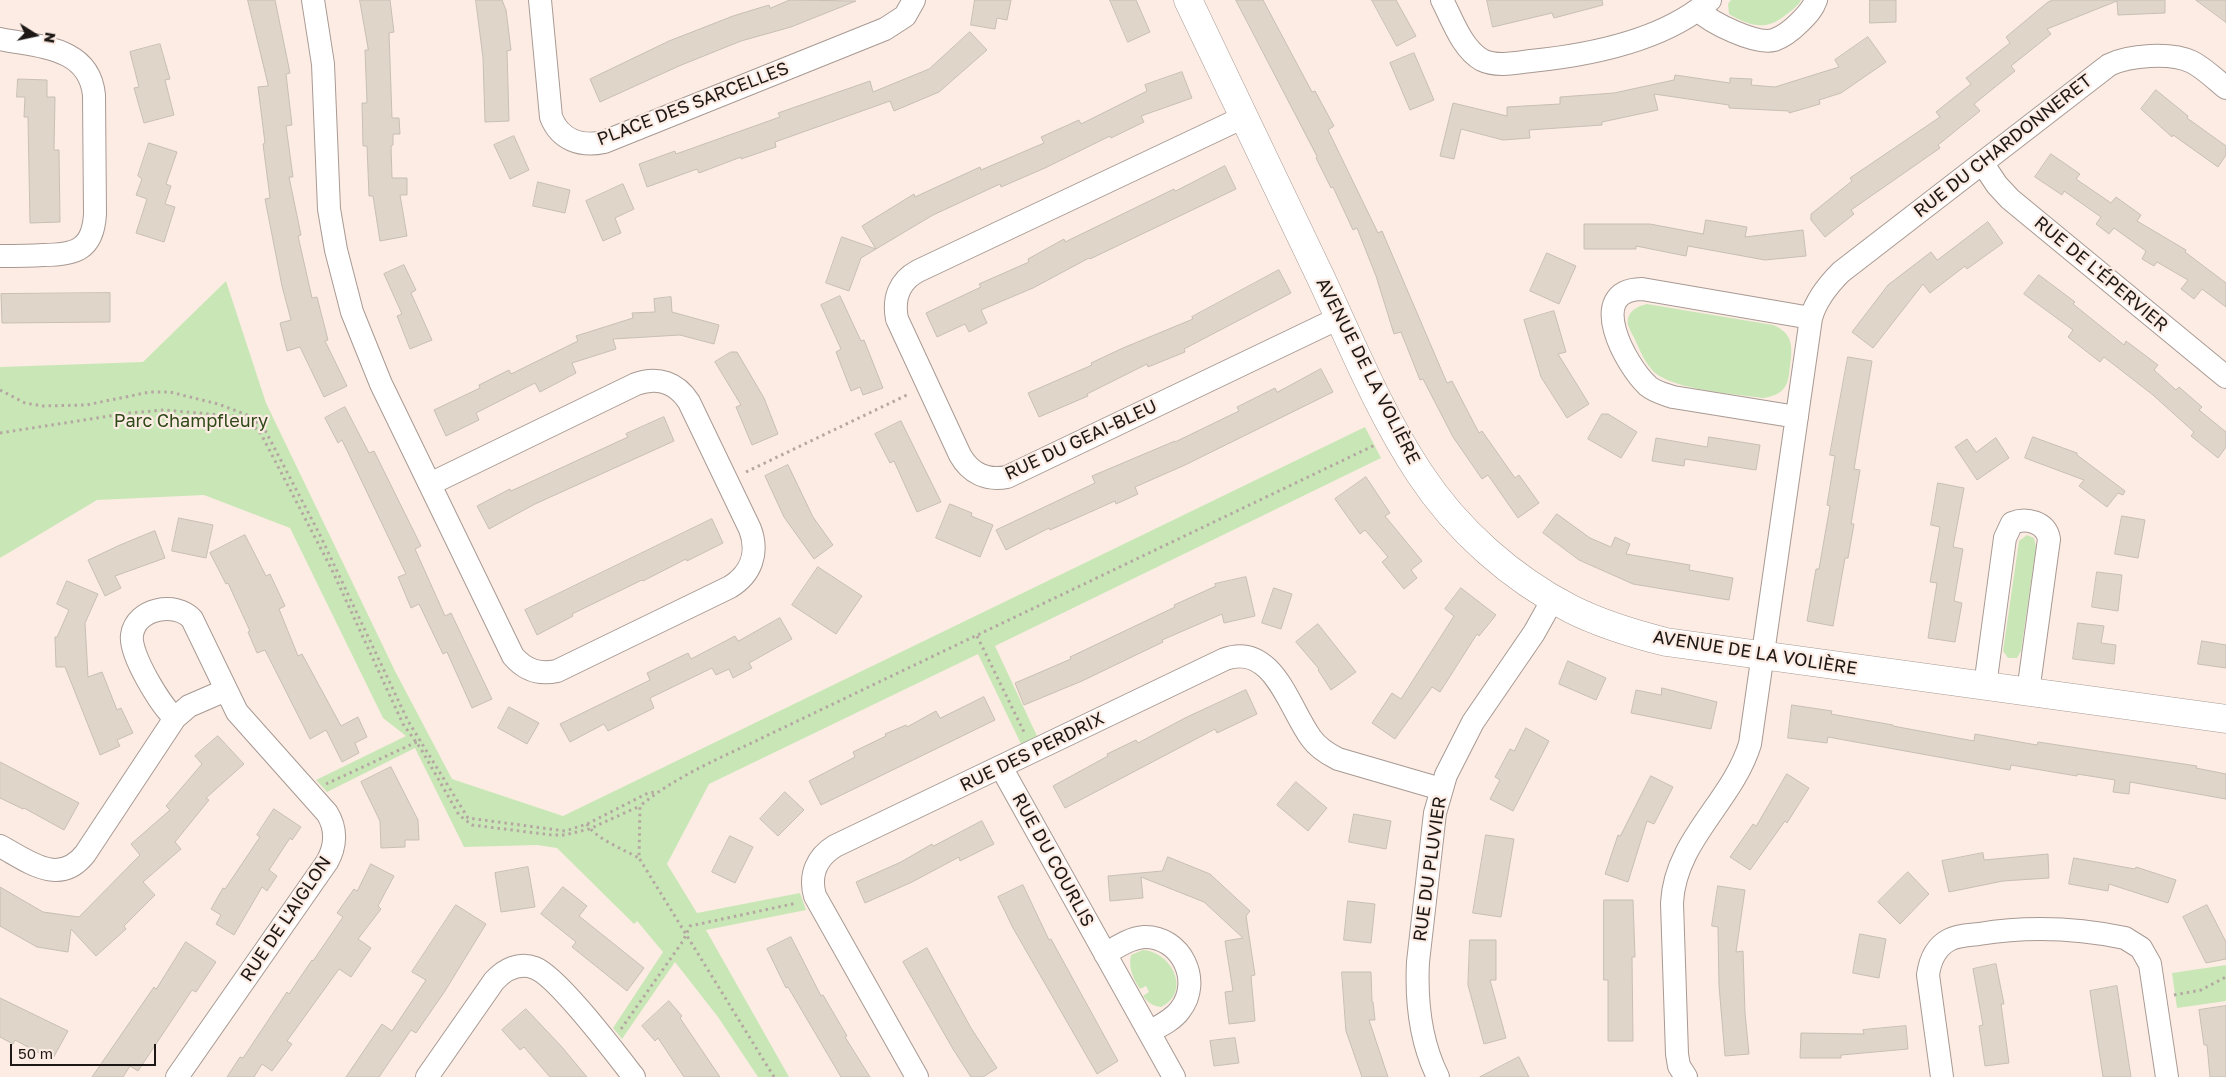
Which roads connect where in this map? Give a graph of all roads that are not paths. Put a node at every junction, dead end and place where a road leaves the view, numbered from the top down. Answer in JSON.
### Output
{"nodes":[{"id":1,"x":313,"y":0,"type":"edge"},
{"id":2,"x":540,"y":0,"type":"edge"},
{"id":3,"x":914,"y":0,"type":"edge"},
{"id":4,"x":1188,"y":0,"type":"edge"},
{"id":5,"x":1442,"y":0,"type":"edge"},
{"id":6,"x":1816,"y":0,"type":"edge"},
{"id":7,"x":1704,"y":5,"type":"edge"},
{"id":8,"x":0,"y":39,"type":"edge"},
{"id":9,"x":2226,"y":88,"type":"edge"},
{"id":10,"x":1244,"y":117,"type":"junction"},
{"id":11,"x":1983,"y":164,"type":"junction"},
{"id":12,"x":0,"y":256,"type":"edge"},
{"id":13,"x":1339,"y":318,"type":"junction"},
{"id":14,"x":1811,"y":318,"type":"junction"},
{"id":15,"x":2226,"y":377,"type":"edge"},
{"id":16,"x":1798,"y":417,"type":"junction"},
{"id":17,"x":430,"y":484,"type":"junction"},
{"id":18,"x":1553,"y":599,"type":"junction"},
{"id":19,"x":1763,"y":656,"type":"junction"},
{"id":20,"x":1984,"y":686,"type":"junction"},
{"id":21,"x":226,"y":690,"type":"junction"},
{"id":22,"x":2028,"y":692,"type":"junction"},
{"id":23,"x":175,"y":718,"type":"junction"},
{"id":24,"x":2226,"y":719,"type":"edge"},
{"id":25,"x":1001,"y":767,"type":"junction"},
{"id":26,"x":1441,"y":788,"type":"junction"},
{"id":27,"x":0,"y":846,"type":"edge"},
{"id":28,"x":1105,"y":954,"type":"junction"},
{"id":29,"x":1149,"y":1032,"type":"junction"},
{"id":30,"x":177,"y":1077,"type":"edge"},
{"id":31,"x":427,"y":1077,"type":"edge"},
{"id":32,"x":634,"y":1077,"type":"edge"},
{"id":33,"x":917,"y":1077,"type":"edge"},
{"id":34,"x":1174,"y":1077,"type":"edge"},
{"id":35,"x":1438,"y":1077,"type":"edge"},
{"id":36,"x":1686,"y":1077,"type":"edge"},
{"id":37,"x":1942,"y":1077,"type":"edge"},
{"id":38,"x":2167,"y":1077,"type":"edge"}],
"edges":[{"from":1,"to":17,"type":"street"},
{"from":2,"to":3,"type":"street","name":"PLACE DES SARCELLES"},
{"from":4,"to":10,"type":"street","name":"AVENUE DE LA VOLIÈRE"},
{"from":5,"to":7,"type":"street"},
{"from":6,"to":7,"type":"street"},
{"from":8,"to":12,"type":"street"},
{"from":9,"to":11,"type":"street","name":"RUE DU CHARDONNERET"},
{"from":10,"to":13,"type":"street","name":"AVENUE DE LA VOLIÈRE"},
{"from":10,"to":13,"type":"street","name":"RUE DU GEAI-BLEU"},
{"from":11,"to":14,"type":"street","name":"RUE DU CHARDONNERET"},
{"from":11,"to":15,"type":"street","name":"RUE DE L'ÉPERVIER"},
{"from":13,"to":18,"type":"street","name":"AVENUE DE LA VOLIÈRE"},
{"from":14,"to":16,"type":"street","name":"RUE DU CHARDONNERET"},
{"from":14,"to":16,"type":"street"},
{"from":16,"to":19,"type":"street","name":"RUE DU CHARDONNERET"},
{"from":17,"to":17,"type":"street"},
{"from":18,"to":19,"type":"street","name":"AVENUE DE LA VOLIÈRE"},
{"from":18,"to":26,"type":"street","name":"RUE DU PLUVIER"},
{"from":19,"to":20,"type":"street","name":"AVENUE DE LA VOLIÈRE"},
{"from":19,"to":36,"type":"street","name":"RUE DU CHARDONNERET"},
{"from":20,"to":22,"type":"street","name":"AVENUE DE LA VOLIÈRE"},
{"from":20,"to":22,"type":"street"},
{"from":21,"to":23,"type":"street"},
{"from":21,"to":23,"type":"street","name":"RUE DE L'AIGLON"},
{"from":21,"to":30,"type":"street","name":"RUE DE L'AIGLON"},
{"from":22,"to":24,"type":"street","name":"AVENUE DE LA VOLIÈRE"},
{"from":23,"to":27,"type":"street"},
{"from":25,"to":26,"type":"street","name":"RUE DES PERDRIX"},
{"from":25,"to":28,"type":"street","name":"RUE DU COURLIS"},
{"from":25,"to":33,"type":"street","name":"RUE DES PERDRIX"},
{"from":26,"to":35,"type":"street","name":"RUE DU PLUVIER"},
{"from":28,"to":29,"type":"street","name":"RUE DU COURLIS"},
{"from":28,"to":29,"type":"street"},
{"from":29,"to":34,"type":"street","name":"RUE DU COURLIS"},
{"from":31,"to":32,"type":"street"},
{"from":37,"to":38,"type":"street"}]}
